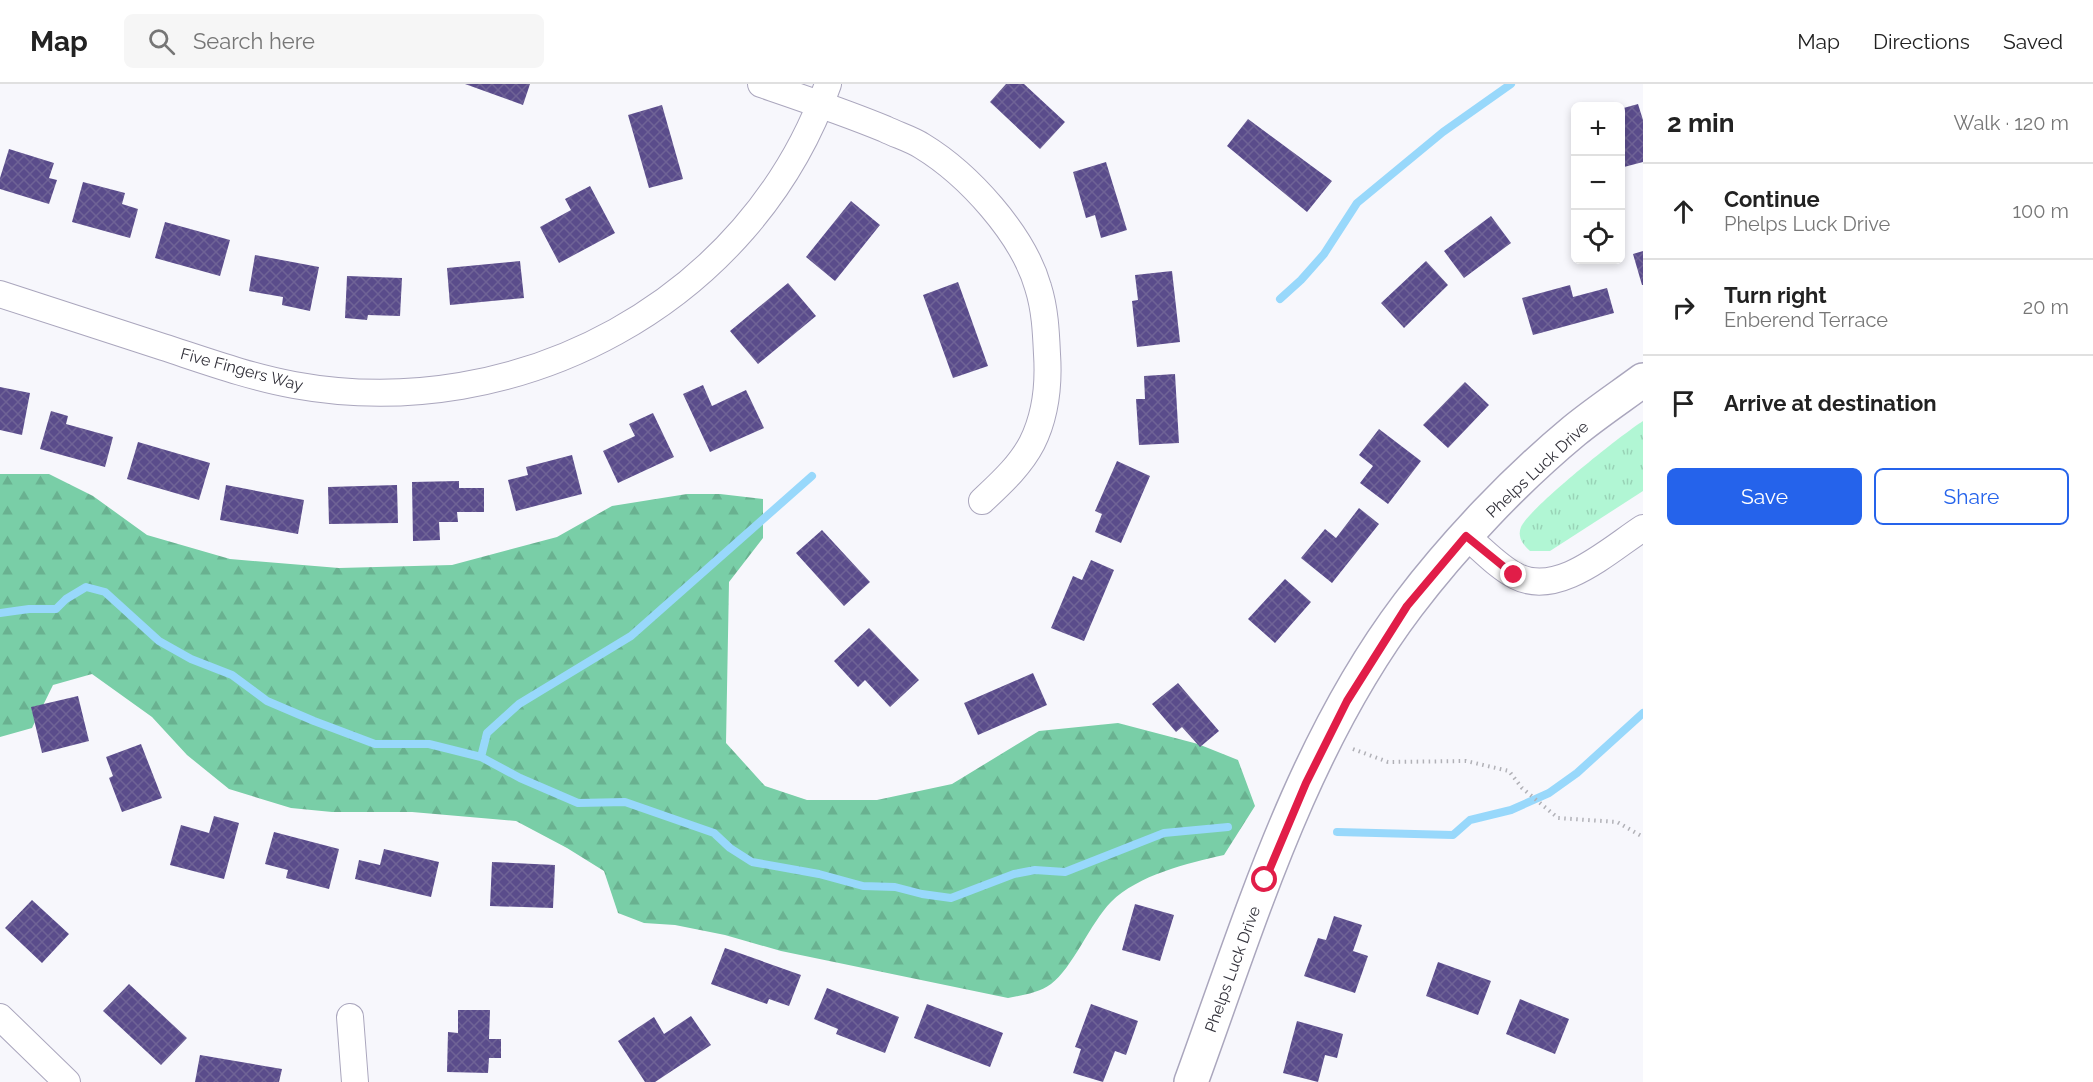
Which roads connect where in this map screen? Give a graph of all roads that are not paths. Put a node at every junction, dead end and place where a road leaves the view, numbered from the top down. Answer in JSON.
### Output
{"nodes":[{"id":1,"x":761,"y":84,"type":"edge"},
{"id":2,"x":824,"y":94,"type":"edge"},
{"id":3,"x":0,"y":294,"type":"edge"},
{"id":4,"x":1643,"y":380,"type":"edge"},
{"id":5,"x":982,"y":501,"type":"dead end"},
{"id":6,"x":1643,"y":528,"type":"edge"},
{"id":7,"x":1466,"y":536,"type":"junction"},
{"id":8,"x":0,"y":1017,"type":"edge"},
{"id":9,"x":350,"y":1017,"type":"dead end"},
{"id":10,"x":67,"y":1082,"type":"edge"},
{"id":11,"x":355,"y":1082,"type":"edge"},
{"id":12,"x":1191,"y":1082,"type":"edge"}],
"edges":[{"from":1,"to":2,"type":"street"},
{"from":2,"to":3,"type":"street","name":"Five Fingers Way"},
{"from":2,"to":5,"type":"street"},
{"from":4,"to":7,"type":"street","name":"Phelps Luck Drive"},
{"from":6,"to":7,"type":"street"},
{"from":7,"to":12,"type":"street","name":"Phelps Luck Drive"},
{"from":8,"to":10,"type":"street"},
{"from":9,"to":11,"type":"street"}]}
